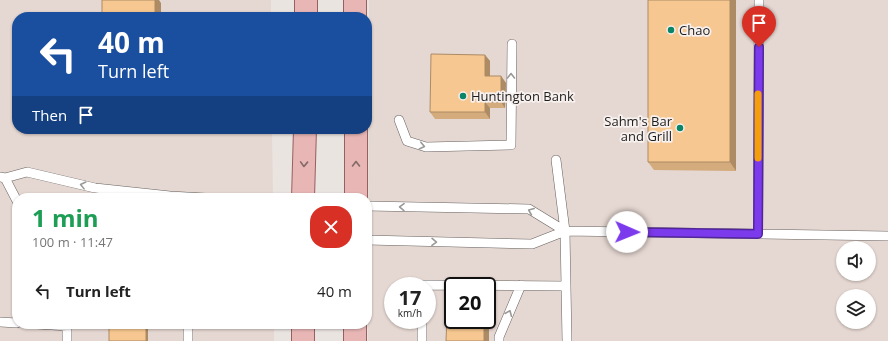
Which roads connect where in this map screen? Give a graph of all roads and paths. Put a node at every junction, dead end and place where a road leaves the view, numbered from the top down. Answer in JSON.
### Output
{"nodes":[{"id":1,"x":306,"y":0,"type":"edge"},
{"id":2,"x":355,"y":0,"type":"edge"},
{"id":3,"x":759,"y":0,"type":"edge"},
{"id":4,"x":306,"y":12,"type":"edge"},
{"id":5,"x":355,"y":12,"type":"edge"},
{"id":6,"x":512,"y":44,"type":"dead end"},
{"id":7,"x":399,"y":120,"type":"dead end"},
{"id":8,"x":305,"y":134,"type":"edge"},
{"id":9,"x":356,"y":134,"type":"edge"},
{"id":10,"x":556,"y":160,"type":"dead end"},
{"id":11,"x":3,"y":177,"type":"edge"},
{"id":12,"x":12,"y":193,"type":"edge"},
{"id":13,"x":142,"y":193,"type":"edge"},
{"id":14,"x":303,"y":193,"type":"edge"},
{"id":15,"x":356,"y":193,"type":"edge"},
{"id":16,"x":372,"y":206,"type":"edge"},
{"id":17,"x":565,"y":231,"type":"junction"},
{"id":18,"x":758,"y":234,"type":"junction"},
{"id":19,"x":888,"y":236,"type":"edge"},
{"id":20,"x":372,"y":240,"type":"edge"},
{"id":21,"x":436,"y":284,"type":"edge"},
{"id":22,"x":521,"y":285,"type":"junction"},
{"id":23,"x":566,"y":286,"type":"junction"},
{"id":24,"x":0,"y":322,"type":"edge"},
{"id":25,"x":12,"y":323,"type":"edge"},
{"id":26,"x":67,"y":329,"type":"edge"},
{"id":27,"x":188,"y":329,"type":"edge"},
{"id":28,"x":303,"y":329,"type":"edge"},
{"id":29,"x":355,"y":329,"type":"edge"},
{"id":30,"x":422,"y":329,"type":"edge"},
{"id":31,"x":67,"y":341,"type":"edge"},
{"id":32,"x":188,"y":341,"type":"edge"},
{"id":33,"x":303,"y":341,"type":"edge"},
{"id":34,"x":355,"y":341,"type":"edge"},
{"id":35,"x":422,"y":341,"type":"edge"},
{"id":36,"x":499,"y":341,"type":"edge"},
{"id":37,"x":567,"y":341,"type":"edge"}],
"edges":[{"from":1,"to":4,"type":"main road"},
{"from":2,"to":5,"type":"main road"},
{"from":3,"to":18,"type":"lane"},
{"from":7,"to":6,"type":"lane","one_way":true},
{"from":8,"to":14,"type":"main road","one_way":true},
{"from":15,"to":9,"type":"main road","one_way":true},
{"from":10,"to":17,"type":"lane"},
{"from":11,"to":12,"type":"lane"},
{"from":13,"to":11,"type":"lane","one_way":true},
{"from":17,"to":16,"type":"lane","one_way":true},
{"from":17,"to":18,"type":"lane"},
{"from":20,"to":17,"type":"lane","one_way":true},
{"from":17,"to":23,"type":"lane"},
{"from":18,"to":19,"type":"lane"},
{"from":21,"to":22,"type":"lane"},
{"from":22,"to":23,"type":"lane"},
{"from":36,"to":22,"type":"lane","one_way":true},
{"from":23,"to":37,"type":"lane"},
{"from":24,"to":25,"type":"lane"},
{"from":26,"to":31,"type":"lane"},
{"from":27,"to":32,"type":"lane"},
{"from":28,"to":33,"type":"main road"},
{"from":29,"to":34,"type":"main road"},
{"from":30,"to":35,"type":"lane"}]}
